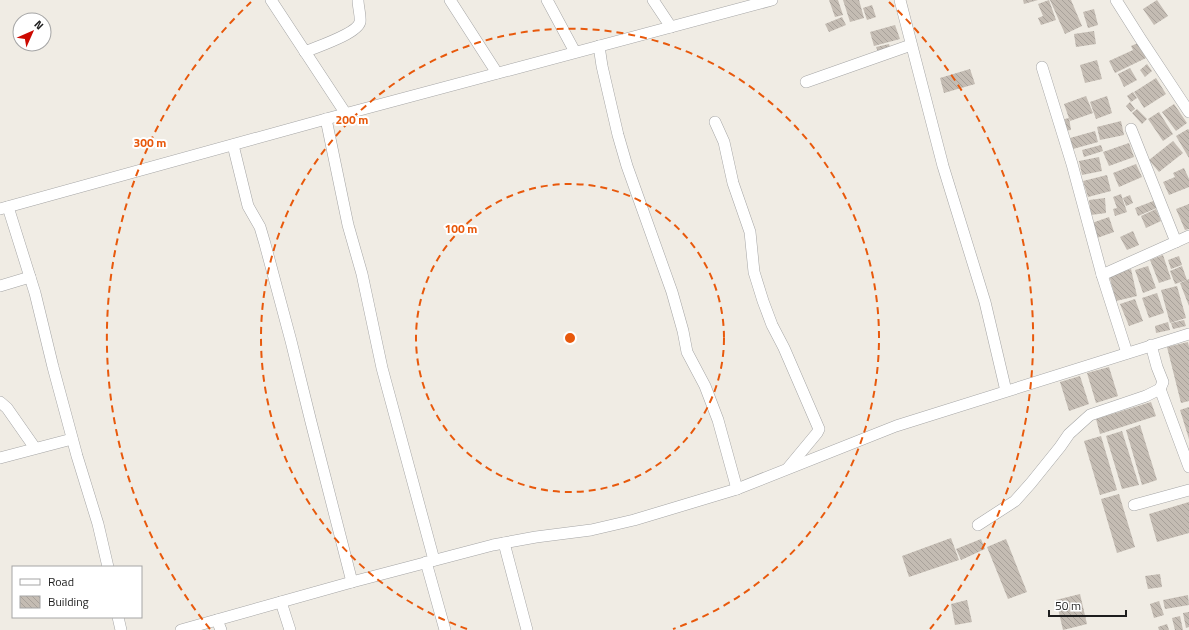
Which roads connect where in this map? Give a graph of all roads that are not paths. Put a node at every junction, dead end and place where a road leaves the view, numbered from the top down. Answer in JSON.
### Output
{"nodes":[{"id":1,"x":271,"y":0,"type":"edge"},
{"id":2,"x":358,"y":0,"type":"edge"},
{"id":3,"x":450,"y":0,"type":"edge"},
{"id":4,"x":547,"y":0,"type":"edge"},
{"id":5,"x":653,"y":0,"type":"edge"},
{"id":6,"x":772,"y":0,"type":"edge"},
{"id":7,"x":900,"y":0,"type":"edge"},
{"id":8,"x":1116,"y":0,"type":"edge"},
{"id":9,"x":671,"y":27,"type":"junction"},
{"id":10,"x":911,"y":45,"type":"junction"},
{"id":11,"x":599,"y":46,"type":"junction"},
{"id":12,"x":305,"y":52,"type":"junction"},
{"id":13,"x":575,"y":52,"type":"junction"},
{"id":14,"x":1042,"y":67,"type":"dead end"},
{"id":15,"x":497,"y":73,"type":"junction"},
{"id":16,"x":806,"y":82,"type":"dead end"},
{"id":17,"x":1189,"y":112,"type":"edge"},
{"id":18,"x":346,"y":114,"type":"junction"},
{"id":19,"x":326,"y":119,"type":"junction"},
{"id":20,"x":715,"y":122,"type":"dead end"},
{"id":21,"x":1131,"y":129,"type":"dead end"},
{"id":22,"x":232,"y":145,"type":"junction"},
{"id":23,"x":2,"y":208,"type":"edge"},
{"id":24,"x":1189,"y":236,"type":"edge"},
{"id":25,"x":1176,"y":242,"type":"junction"},
{"id":26,"x":1102,"y":274,"type":"junction"},
{"id":27,"x":30,"y":277,"type":"junction"},
{"id":28,"x":0,"y":286,"type":"edge"},
{"id":29,"x":1189,"y":334,"type":"edge"},
{"id":30,"x":1151,"y":345,"type":"junction"},
{"id":31,"x":1127,"y":353,"type":"junction"},
{"id":32,"x":1160,"y":388,"type":"junction"},
{"id":33,"x":1006,"y":391,"type":"junction"},
{"id":34,"x":0,"y":402,"type":"edge"},
{"id":35,"x":72,"y":439,"type":"junction"},
{"id":36,"x":35,"y":448,"type":"junction"},
{"id":37,"x":0,"y":458,"type":"edge"},
{"id":38,"x":1189,"y":466,"type":"edge"},
{"id":39,"x":786,"y":470,"type":"junction"},
{"id":40,"x":737,"y":489,"type":"junction"},
{"id":41,"x":1189,"y":490,"type":"edge"},
{"id":42,"x":1134,"y":505,"type":"dead end"},
{"id":43,"x":978,"y":525,"type":"dead end"},
{"id":44,"x":504,"y":543,"type":"junction"},
{"id":45,"x":430,"y":561,"type":"junction"},
{"id":46,"x":108,"y":566,"type":"edge"},
{"id":47,"x":352,"y":582,"type":"junction"},
{"id":48,"x":280,"y":602,"type":"junction"},
{"id":49,"x":118,"y":618,"type":"edge"},
{"id":50,"x":219,"y":625,"type":"edge"},
{"id":51,"x":121,"y":630,"type":"edge"},
{"id":52,"x":181,"y":630,"type":"edge"},
{"id":53,"x":290,"y":630,"type":"edge"},
{"id":54,"x":445,"y":630,"type":"edge"},
{"id":55,"x":527,"y":630,"type":"edge"}],
"edges":[{"from":1,"to":12,"type":"street"},
{"from":2,"to":12,"type":"street"},
{"from":3,"to":15,"type":"street"},
{"from":4,"to":13,"type":"street"},
{"from":5,"to":9,"type":"street"},
{"from":6,"to":9,"type":"street"},
{"from":7,"to":10,"type":"street"},
{"from":8,"to":17,"type":"street"},
{"from":9,"to":11,"type":"street"},
{"from":10,"to":16,"type":"street"},
{"from":10,"to":33,"type":"street"},
{"from":11,"to":13,"type":"street"},
{"from":11,"to":40,"type":"street"},
{"from":12,"to":18,"type":"street"},
{"from":13,"to":15,"type":"street"},
{"from":14,"to":26,"type":"street"},
{"from":15,"to":18,"type":"street"},
{"from":18,"to":19,"type":"street"},
{"from":19,"to":22,"type":"street"},
{"from":19,"to":45,"type":"street"},
{"from":20,"to":39,"type":"street"},
{"from":21,"to":25,"type":"street"},
{"from":22,"to":23,"type":"street"},
{"from":22,"to":47,"type":"street"},
{"from":23,"to":27,"type":"street"},
{"from":24,"to":25,"type":"street"},
{"from":25,"to":26,"type":"street"},
{"from":26,"to":31,"type":"street"},
{"from":27,"to":28,"type":"street"},
{"from":27,"to":35,"type":"street"},
{"from":29,"to":30,"type":"street"},
{"from":30,"to":31,"type":"street"},
{"from":30,"to":32,"type":"street"},
{"from":31,"to":33,"type":"street"},
{"from":32,"to":38,"type":"street"},
{"from":32,"to":43,"type":"street"},
{"from":33,"to":39,"type":"street"},
{"from":34,"to":36,"type":"street"},
{"from":35,"to":36,"type":"street"},
{"from":35,"to":46,"type":"street"},
{"from":36,"to":37,"type":"street"},
{"from":39,"to":40,"type":"street"},
{"from":40,"to":44,"type":"street"},
{"from":41,"to":42,"type":"street"},
{"from":44,"to":45,"type":"street"},
{"from":44,"to":55,"type":"street"},
{"from":45,"to":47,"type":"street"},
{"from":45,"to":54,"type":"street"},
{"from":47,"to":48,"type":"street"},
{"from":48,"to":50,"type":"street"},
{"from":48,"to":53,"type":"street"},
{"from":49,"to":51,"type":"street"},
{"from":50,"to":52,"type":"street"}]}
